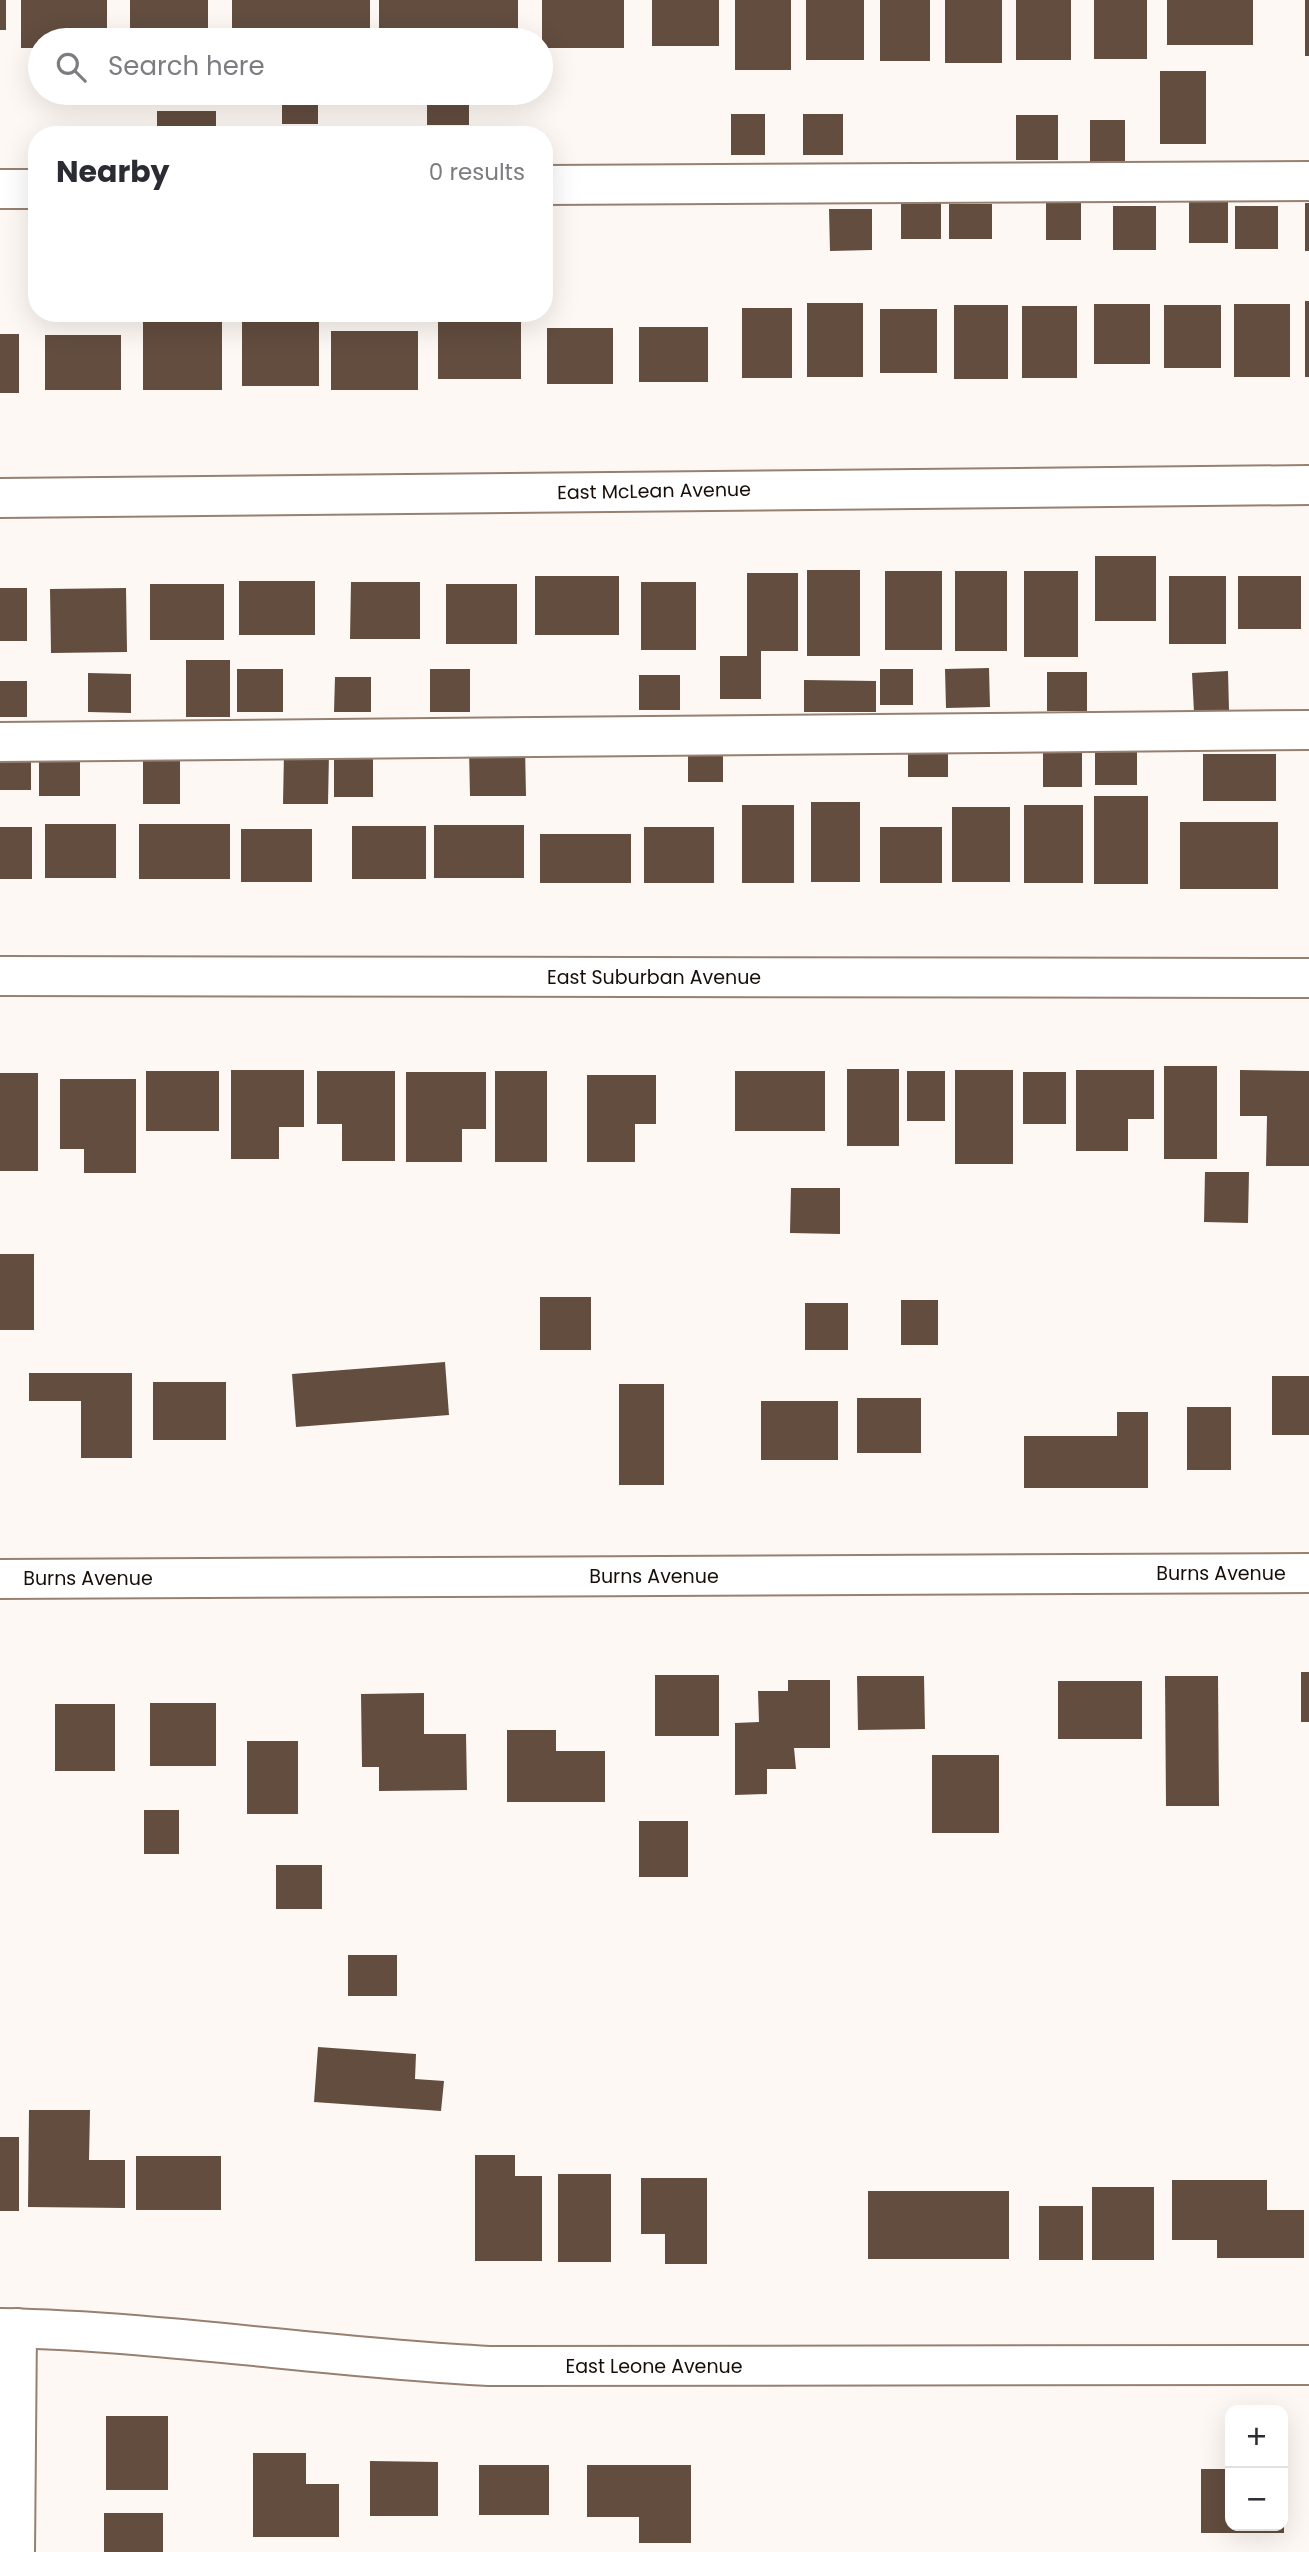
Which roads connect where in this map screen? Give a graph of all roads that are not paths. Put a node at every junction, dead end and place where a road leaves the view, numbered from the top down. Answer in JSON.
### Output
{"nodes":[{"id":1,"x":1309,"y":181,"type":"edge"},
{"id":2,"x":553,"y":185,"type":"edge"},
{"id":3,"x":0,"y":189,"type":"edge"},
{"id":4,"x":28,"y":189,"type":"edge"},
{"id":5,"x":1309,"y":485,"type":"edge"},
{"id":6,"x":0,"y":498,"type":"edge"},
{"id":7,"x":1309,"y":730,"type":"edge"},
{"id":8,"x":0,"y":742,"type":"edge"},
{"id":9,"x":0,"y":976,"type":"edge"},
{"id":10,"x":1309,"y":978,"type":"edge"},
{"id":11,"x":1309,"y":1573,"type":"edge"},
{"id":12,"x":0,"y":1579,"type":"edge"},
{"id":13,"x":9,"y":2328,"type":"edge"},
{"id":14,"x":1309,"y":2365,"type":"edge"},
{"id":15,"x":15,"y":2552,"type":"edge"}],
"edges":[{"from":1,"to":2,"type":"street"},
{"from":3,"to":4,"type":"street"},
{"from":5,"to":6,"type":"street","name":"East McLean Avenue"},
{"from":7,"to":8,"type":"street"},
{"from":9,"to":10,"type":"street","name":"East Suburban Avenue"},
{"from":11,"to":12,"type":"street","name":"Burns Avenue"},
{"from":13,"to":14,"type":"street","name":"East Leone Avenue"},
{"from":13,"to":15,"type":"street"}]}
